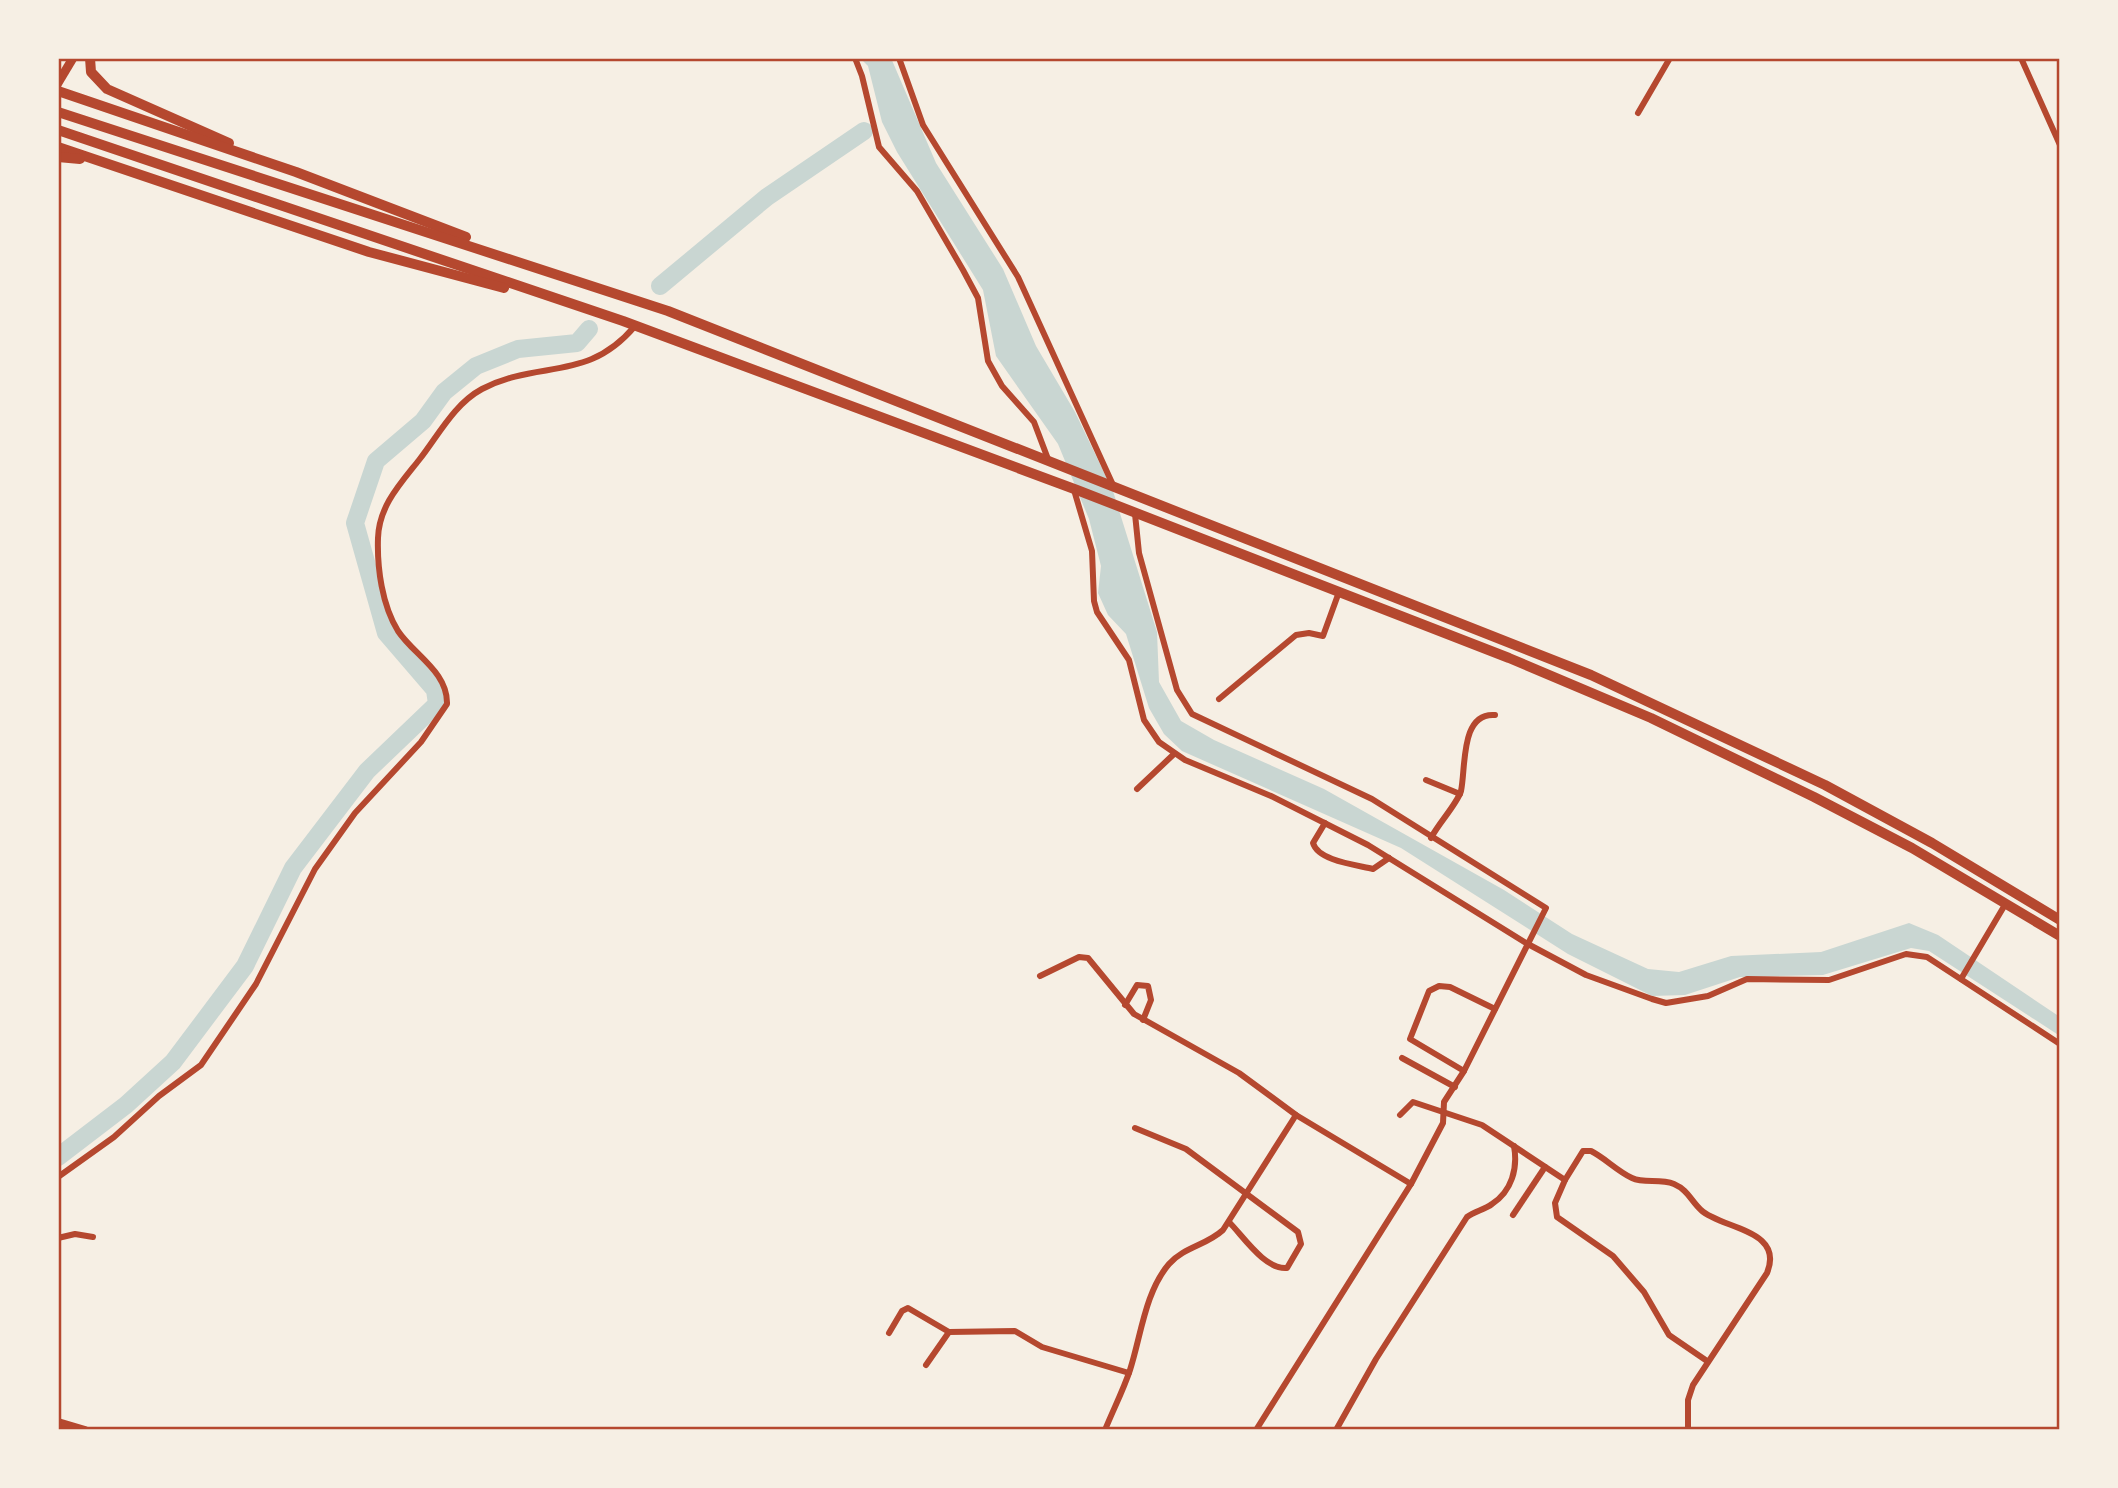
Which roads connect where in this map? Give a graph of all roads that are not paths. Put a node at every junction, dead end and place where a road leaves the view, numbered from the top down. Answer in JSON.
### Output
{"nodes":[{"id":1,"x":73,"y":58,"type":"edge"},
{"id":2,"x":90,"y":58,"type":"edge"},
{"id":3,"x":855,"y":58,"type":"edge"},
{"id":4,"x":900,"y":58,"type":"edge"},
{"id":5,"x":1670,"y":58,"type":"edge"},
{"id":6,"x":2021,"y":58,"type":"edge"},
{"id":7,"x":59,"y":80,"type":"edge"},
{"id":8,"x":58,"y":91,"type":"edge"},
{"id":9,"x":58,"y":111,"type":"edge"},
{"id":10,"x":1638,"y":113,"type":"dead end"},
{"id":11,"x":58,"y":130,"type":"edge"},
{"id":12,"x":2060,"y":145,"type":"edge"},
{"id":13,"x":58,"y":147,"type":"edge"},
{"id":14,"x":58,"y":157,"type":"edge"},
{"id":15,"x":98,"y":161,"type":"junction"},
{"id":16,"x":296,"y":172,"type":"junction"},
{"id":17,"x":568,"y":276,"type":"junction"},
{"id":18,"x":589,"y":311,"type":"junction"},
{"id":19,"x":635,"y":326,"type":"junction"},
{"id":20,"x":1050,"y":460,"type":"junction"},
{"id":21,"x":1112,"y":484,"type":"junction"},
{"id":22,"x":1075,"y":490,"type":"junction"},
{"id":23,"x":1130,"y":512,"type":"junction"},
{"id":24,"x":1339,"y":592,"type":"junction"},
{"id":25,"x":1219,"y":699,"type":"dead end"},
{"id":26,"x":1495,"y":715,"type":"dead end"},
{"id":27,"x":1174,"y":754,"type":"junction"},
{"id":28,"x":1426,"y":779,"type":"dead end"},
{"id":29,"x":1137,"y":789,"type":"dead end"},
{"id":30,"x":1460,"y":794,"type":"junction"},
{"id":31,"x":1325,"y":823,"type":"junction"},
{"id":32,"x":1431,"y":838,"type":"junction"},
{"id":33,"x":1389,"y":858,"type":"junction"},
{"id":34,"x":2006,"y":903,"type":"junction"},
{"id":35,"x":2060,"y":918,"type":"edge"},
{"id":36,"x":2060,"y":936,"type":"edge"},
{"id":37,"x":1526,"y":943,"type":"junction"},
{"id":38,"x":1040,"y":976,"type":"dead end"},
{"id":39,"x":1963,"y":977,"type":"junction"},
{"id":40,"x":1125,"y":1006,"type":"junction"},
{"id":41,"x":1495,"y":1009,"type":"junction"},
{"id":42,"x":1143,"y":1020,"type":"junction"},
{"id":43,"x":2060,"y":1044,"type":"edge"},
{"id":44,"x":1402,"y":1058,"type":"dead end"},
{"id":45,"x":1464,"y":1071,"type":"junction"},
{"id":46,"x":1455,"y":1087,"type":"junction"},
{"id":47,"x":1443,"y":1111,"type":"junction"},
{"id":48,"x":1296,"y":1115,"type":"junction"},
{"id":49,"x":1400,"y":1115,"type":"dead end"},
{"id":50,"x":1135,"y":1128,"type":"dead end"},
{"id":51,"x":1514,"y":1146,"type":"junction"},
{"id":52,"x":1545,"y":1167,"type":"junction"},
{"id":53,"x":58,"y":1177,"type":"edge"},
{"id":54,"x":1565,"y":1180,"type":"junction"},
{"id":55,"x":1411,"y":1184,"type":"junction"},
{"id":56,"x":1246,"y":1194,"type":"junction"},
{"id":57,"x":1513,"y":1215,"type":"dead end"},
{"id":58,"x":1229,"y":1222,"type":"junction"},
{"id":59,"x":93,"y":1237,"type":"dead end"},
{"id":60,"x":58,"y":1238,"type":"edge"},
{"id":61,"x":949,"y":1332,"type":"junction"},
{"id":62,"x":889,"y":1333,"type":"dead end"},
{"id":63,"x":1707,"y":1361,"type":"junction"},
{"id":64,"x":926,"y":1365,"type":"dead end"},
{"id":65,"x":1129,"y":1373,"type":"junction"},
{"id":66,"x":58,"y":1422,"type":"edge"},
{"id":67,"x":85,"y":1430,"type":"edge"},
{"id":68,"x":1105,"y":1430,"type":"edge"},
{"id":69,"x":1256,"y":1430,"type":"edge"},
{"id":70,"x":1336,"y":1430,"type":"edge"},
{"id":71,"x":1688,"y":1430,"type":"edge"}],
"edges":[{"from":1,"to":7,"type":"main road"},
{"from":2,"to":16,"type":"highway"},
{"from":3,"to":20,"type":"street"},
{"from":4,"to":21,"type":"street"},
{"from":5,"to":10,"type":"street"},
{"from":6,"to":12,"type":"street"},
{"from":8,"to":16,"type":"highway"},
{"from":9,"to":17,"type":"highway"},
{"from":11,"to":18,"type":"highway"},
{"from":13,"to":15,"type":"highway"},
{"from":14,"to":15,"type":"highway"},
{"from":15,"to":18,"type":"highway"},
{"from":16,"to":17,"type":"highway"},
{"from":17,"to":20,"type":"highway"},
{"from":18,"to":19,"type":"highway"},
{"from":19,"to":22,"type":"highway"},
{"from":19,"to":53,"type":"street"},
{"from":20,"to":21,"type":"highway"},
{"from":21,"to":35,"type":"highway"},
{"from":22,"to":23,"type":"highway"},
{"from":22,"to":27,"type":"street"},
{"from":23,"to":24,"type":"highway"},
{"from":23,"to":32,"type":"street"},
{"from":24,"to":25,"type":"street"},
{"from":24,"to":34,"type":"highway"},
{"from":26,"to":30,"type":"street"},
{"from":27,"to":29,"type":"street"},
{"from":27,"to":31,"type":"street"},
{"from":28,"to":30,"type":"street"},
{"from":30,"to":32,"type":"street"},
{"from":31,"to":33,"type":"street"},
{"from":31,"to":33,"type":"street"},
{"from":32,"to":37,"type":"street"},
{"from":33,"to":37,"type":"street"},
{"from":34,"to":36,"type":"highway"},
{"from":34,"to":39,"type":"street"},
{"from":37,"to":39,"type":"street"},
{"from":37,"to":41,"type":"street"},
{"from":38,"to":40,"type":"street"},
{"from":39,"to":43,"type":"street"},
{"from":40,"to":42,"type":"street"},
{"from":40,"to":42,"type":"street"},
{"from":41,"to":45,"type":"street"},
{"from":41,"to":45,"type":"street"},
{"from":42,"to":48,"type":"street"},
{"from":44,"to":46,"type":"street"},
{"from":45,"to":46,"type":"street"},
{"from":46,"to":47,"type":"street"},
{"from":47,"to":49,"type":"street"},
{"from":47,"to":51,"type":"street"},
{"from":47,"to":55,"type":"street"},
{"from":48,"to":55,"type":"street"},
{"from":48,"to":56,"type":"street"},
{"from":50,"to":56,"type":"street"},
{"from":51,"to":52,"type":"street"},
{"from":51,"to":70,"type":"street"},
{"from":52,"to":54,"type":"street"},
{"from":52,"to":57,"type":"street"},
{"from":54,"to":63,"type":"street"},
{"from":54,"to":63,"type":"street"},
{"from":55,"to":69,"type":"street"},
{"from":56,"to":58,"type":"street"},
{"from":56,"to":58,"type":"street"},
{"from":58,"to":65,"type":"street"},
{"from":59,"to":60,"type":"street"},
{"from":61,"to":62,"type":"street"},
{"from":61,"to":64,"type":"street"},
{"from":61,"to":65,"type":"street"},
{"from":63,"to":71,"type":"street"},
{"from":65,"to":68,"type":"street"},
{"from":66,"to":67,"type":"main road"}]}
